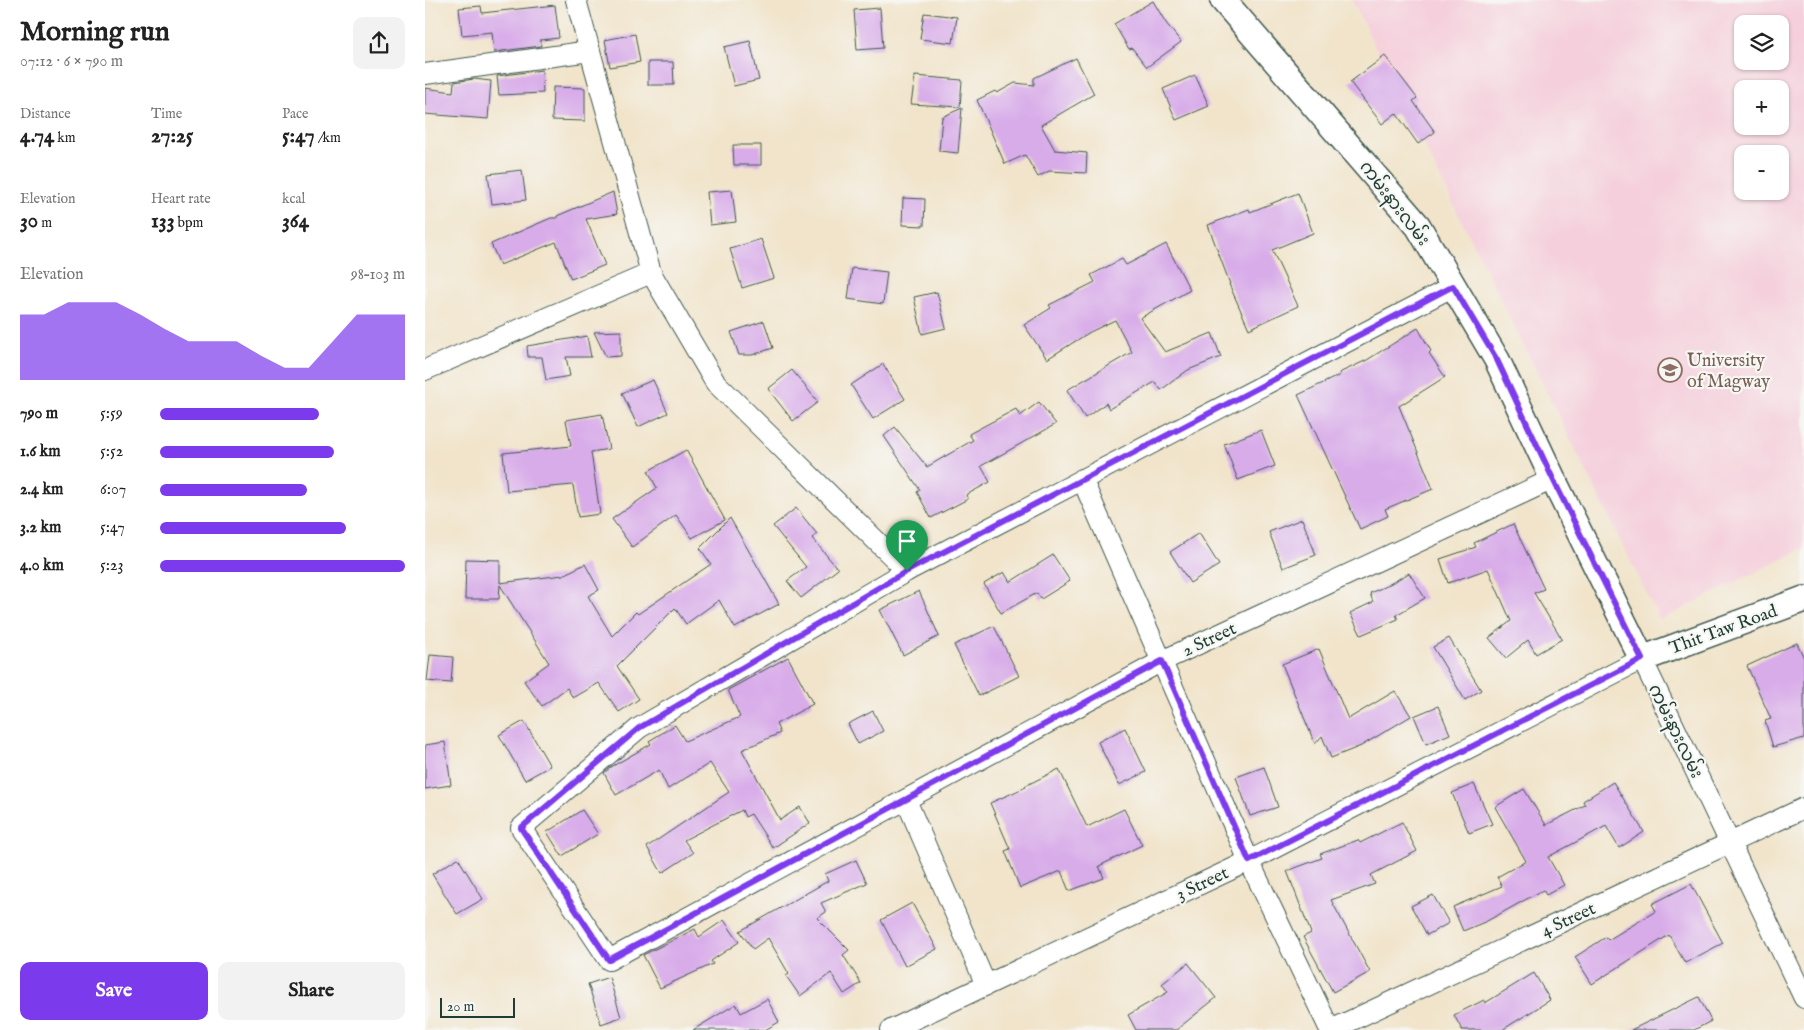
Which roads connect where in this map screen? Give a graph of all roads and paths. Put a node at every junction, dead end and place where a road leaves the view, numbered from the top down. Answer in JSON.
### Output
{"nodes":[{"id":1,"x":576,"y":0,"type":"edge"},
{"id":2,"x":1233,"y":3,"type":"edge"},
{"id":3,"x":590,"y":51,"type":"junction"},
{"id":4,"x":425,"y":74,"type":"edge"},
{"id":5,"x":651,"y":273,"type":"junction"},
{"id":6,"x":1453,"y":286,"type":"junction"},
{"id":7,"x":425,"y":370,"type":"edge"},
{"id":8,"x":1082,"y":479,"type":"junction"},
{"id":9,"x":1553,"y":479,"type":"junction"},
{"id":10,"x":907,"y":571,"type":"junction"},
{"id":11,"x":1804,"y":599,"type":"edge"},
{"id":12,"x":1642,"y":659,"type":"junction"},
{"id":13,"x":1162,"y":661,"type":"junction"},
{"id":14,"x":906,"y":800,"type":"junction"},
{"id":15,"x":1804,"y":808,"type":"edge"},
{"id":16,"x":1730,"y":843,"type":"junction"},
{"id":17,"x":1249,"y":861,"type":"junction"},
{"id":18,"x":987,"y":985,"type":"junction"},
{"id":19,"x":1804,"y":998,"type":"edge"},
{"id":20,"x":891,"y":1030,"type":"edge"},
{"id":21,"x":1331,"y":1030,"type":"edge"}],
"edges":[{"from":1,"to":3,"type":"street"},
{"from":2,"to":6,"type":"street","name":"ကမ်းနားလမ်း"},
{"from":3,"to":4,"type":"street"},
{"from":3,"to":5,"type":"street"},
{"from":5,"to":7,"type":"street"},
{"from":5,"to":10,"type":"street"},
{"from":6,"to":8,"type":"street"},
{"from":6,"to":9,"type":"street","name":"ကမ်းနားလမ်း"},
{"from":8,"to":10,"type":"street"},
{"from":8,"to":13,"type":"street"},
{"from":9,"to":12,"type":"street","name":"ကမ်းနားလမ်း"},
{"from":9,"to":13,"type":"street","name":"2 Street"},
{"from":10,"to":14,"type":"street","name":"2 Street"},
{"from":11,"to":12,"type":"street","name":"Thit Taw Road"},
{"from":12,"to":16,"type":"street","name":"ကမ်းနားလမ်း"},
{"from":12,"to":17,"type":"street","name":"3 Street"},
{"from":13,"to":14,"type":"street","name":"2 Street"},
{"from":13,"to":17,"type":"street"},
{"from":14,"to":18,"type":"street"},
{"from":15,"to":16,"type":"street","name":"4 Street"},
{"from":16,"to":19,"type":"street","name":"ကမ်းနားလမ်း"},
{"from":16,"to":21,"type":"street","name":"4 Street"},
{"from":17,"to":18,"type":"street","name":"3 Street"},
{"from":17,"to":21,"type":"street"},
{"from":18,"to":20,"type":"street","name":"3 Street"}]}
